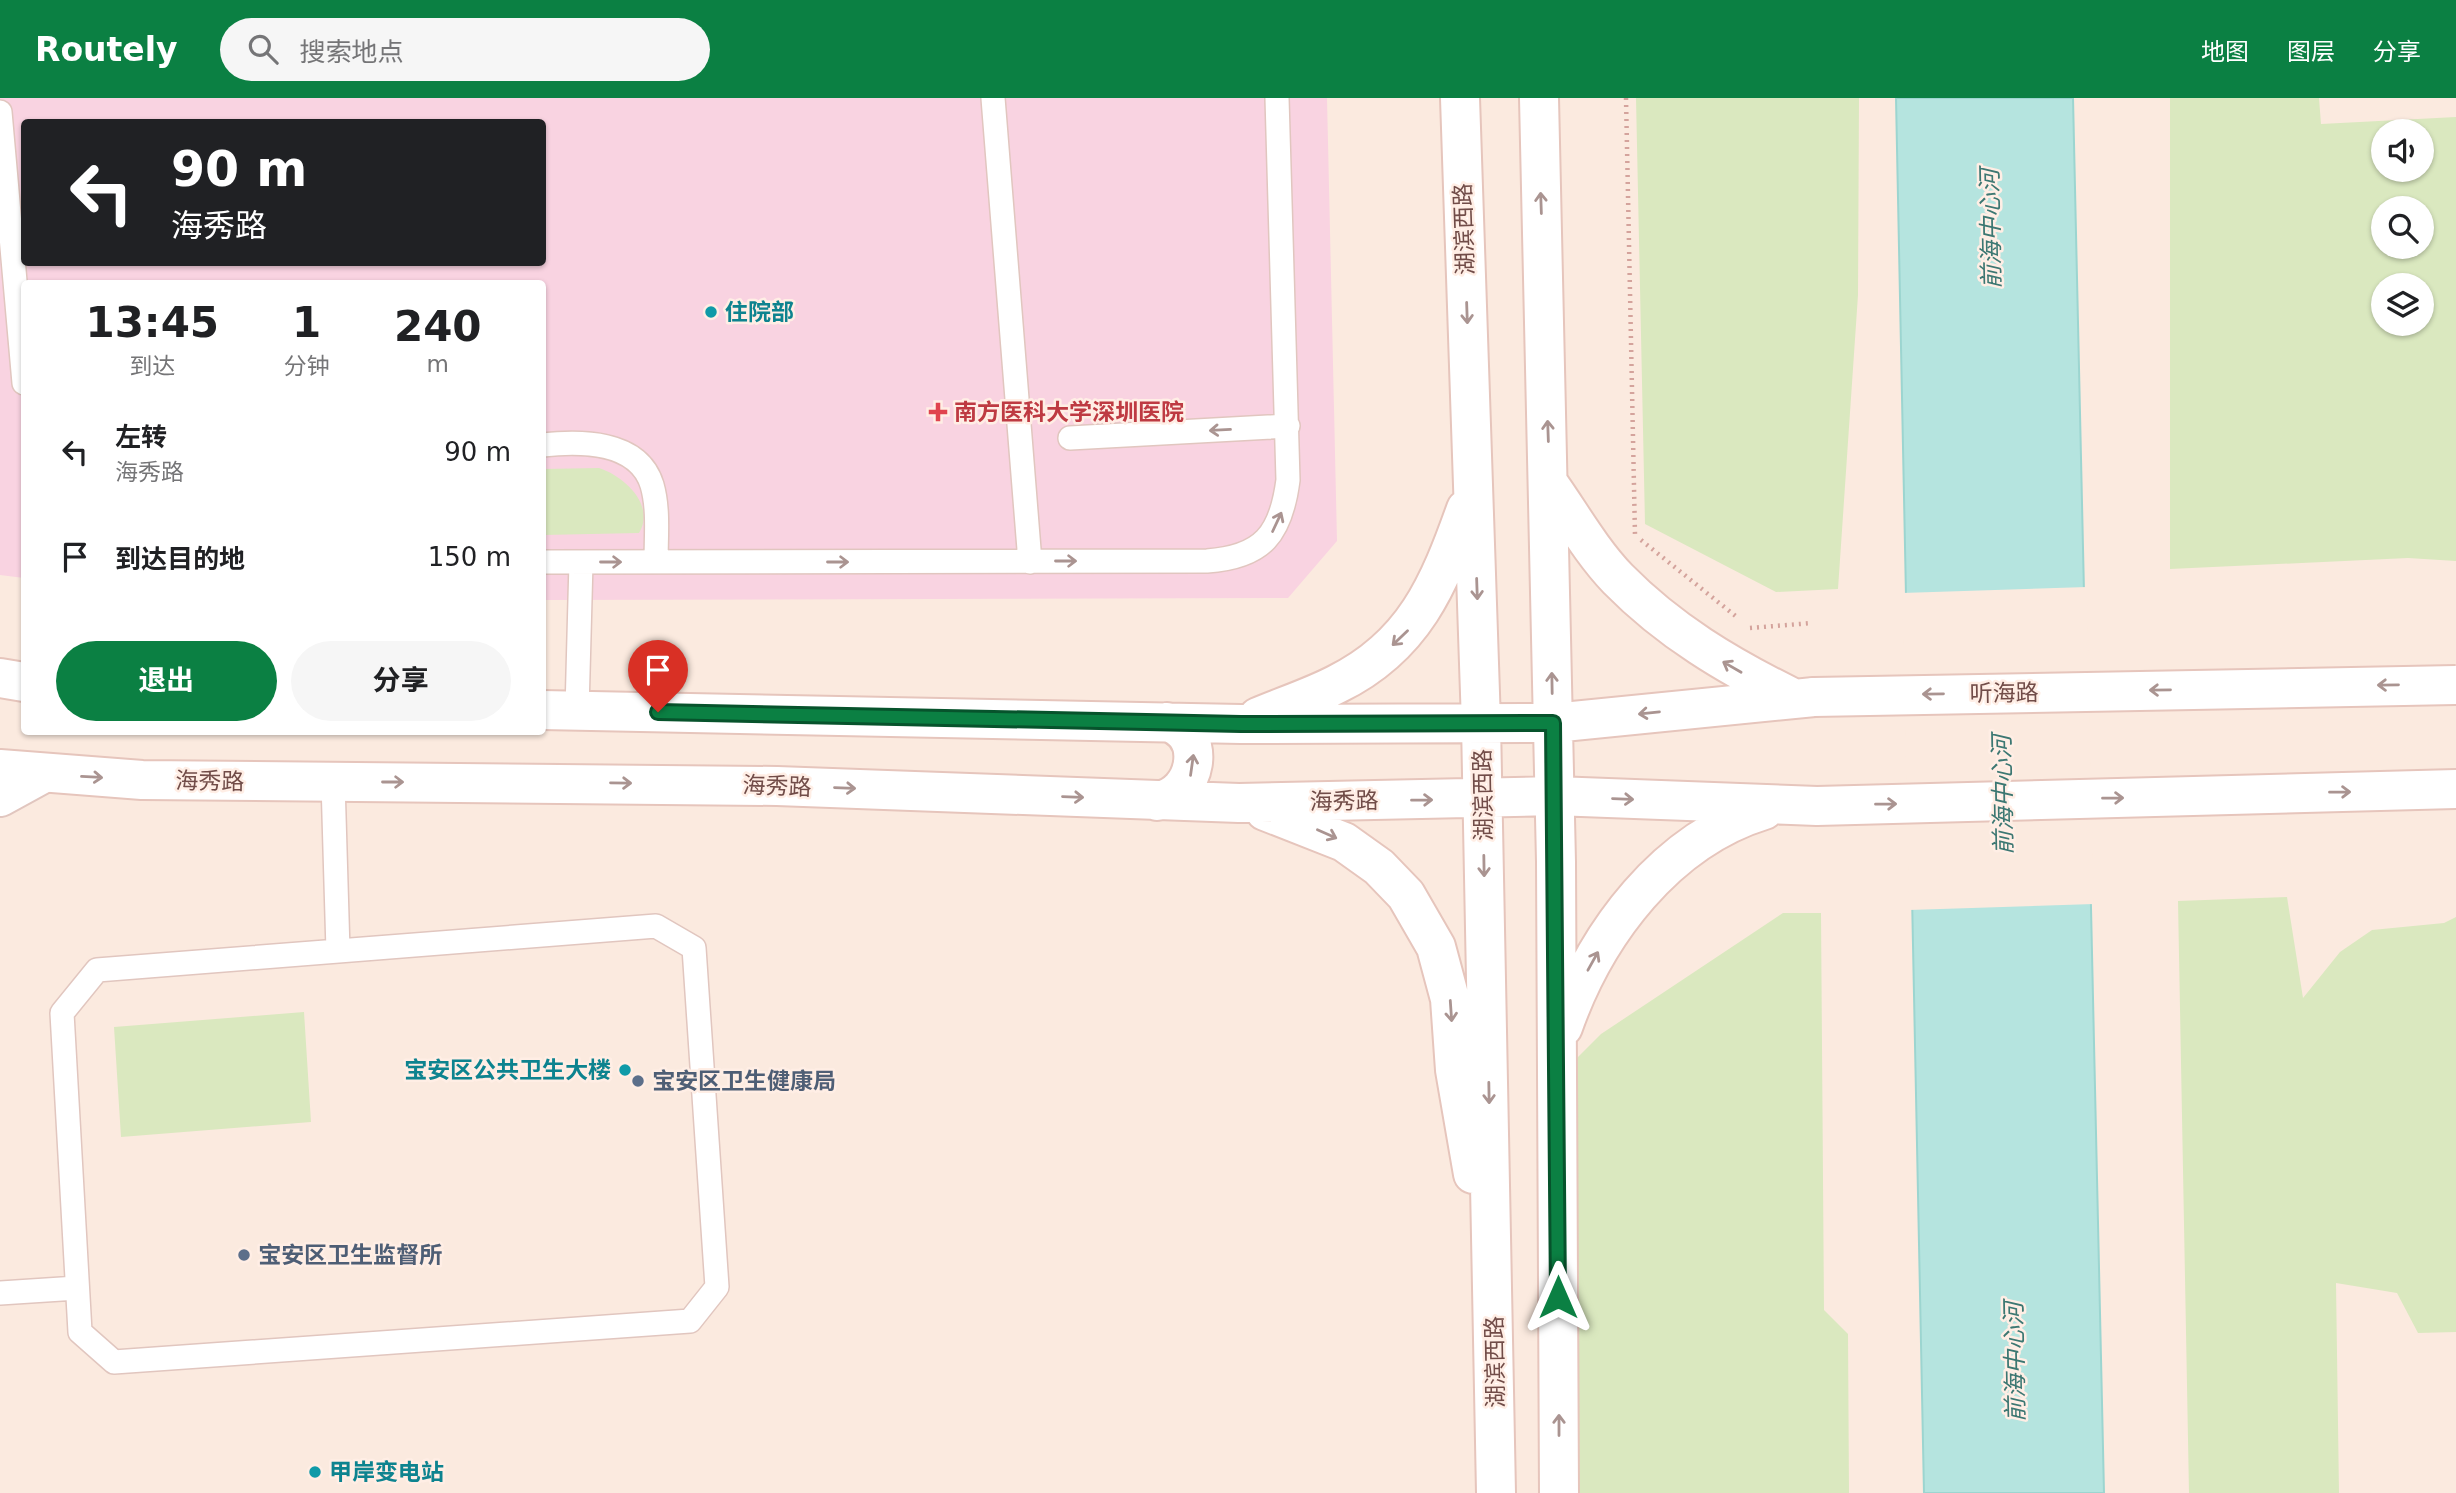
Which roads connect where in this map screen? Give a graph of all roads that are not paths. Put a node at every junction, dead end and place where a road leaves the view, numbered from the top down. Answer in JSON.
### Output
{"nodes":[{"id":1,"x":993,"y":98,"type":"edge"},
{"id":2,"x":1277,"y":98,"type":"edge"},
{"id":3,"x":1460,"y":98,"type":"edge"},
{"id":4,"x":1539,"y":98,"type":"edge"},
{"id":5,"x":0,"y":112,"type":"edge"},
{"id":6,"x":21,"y":349,"type":"edge"},
{"id":7,"x":1288,"y":426,"type":"junction"},
{"id":8,"x":1070,"y":438,"type":"dead end"},
{"id":9,"x":546,"y":445,"type":"edge"},
{"id":10,"x":1549,"y":484,"type":"junction"},
{"id":11,"x":1473,"y":490,"type":"junction"},
{"id":12,"x":546,"y":562,"type":"edge"},
{"id":13,"x":581,"y":562,"type":"junction"},
{"id":14,"x":656,"y":562,"type":"junction"},
{"id":15,"x":1030,"y":562,"type":"junction"},
{"id":16,"x":2456,"y":685,"type":"edge"},
{"id":17,"x":1804,"y":697,"type":"junction"},
{"id":18,"x":560,"y":710,"type":"edge"},
{"id":19,"x":1167,"y":722,"type":"junction"},
{"id":20,"x":1481,"y":723,"type":"junction"},
{"id":21,"x":1553,"y":723,"type":"junction"},
{"id":22,"x":1241,"y":724,"type":"junction"},
{"id":23,"x":0,"y":769,"type":"edge"},
{"id":24,"x":42,"y":774,"type":"junction"},
{"id":25,"x":333,"y":782,"type":"junction"},
{"id":26,"x":2456,"y":789,"type":"edge"},
{"id":27,"x":1555,"y":796,"type":"junction"},
{"id":28,"x":0,"y":797,"type":"edge"},
{"id":29,"x":1483,"y":798,"type":"junction"},
{"id":30,"x":1157,"y":801,"type":"junction"},
{"id":31,"x":1239,"y":803,"type":"junction"},
{"id":32,"x":1779,"y":805,"type":"junction"},
{"id":33,"x":338,"y":951,"type":"junction"},
{"id":34,"x":1557,"y":1046,"type":"junction"},
{"id":35,"x":76,"y":1288,"type":"junction"},
{"id":36,"x":1494,"y":1292,"type":"junction"},
{"id":37,"x":0,"y":1293,"type":"edge"},
{"id":38,"x":1496,"y":1493,"type":"edge"},
{"id":39,"x":1559,"y":1493,"type":"edge"}],
"edges":[{"from":1,"to":15,"type":"lane"},
{"from":2,"to":7,"type":"lane"},
{"from":3,"to":11,"type":"main road","name":"湖滨西路","one_way":true},
{"from":10,"to":4,"type":"main road","one_way":true},
{"from":5,"to":6,"type":"lane"},
{"from":7,"to":8,"type":"lane","one_way":true},
{"from":15,"to":7,"type":"lane","one_way":true},
{"from":9,"to":14,"type":"lane"},
{"from":17,"to":10,"type":"main road","one_way":true},
{"from":21,"to":10,"type":"main road","one_way":true},
{"from":11,"to":20,"type":"main road","name":"湖滨西路","one_way":true},
{"from":11,"to":22,"type":"main road","one_way":true},
{"from":12,"to":13,"type":"lane"},
{"from":13,"to":14,"type":"lane","one_way":true},
{"from":13,"to":18,"type":"lane"},
{"from":14,"to":15,"type":"lane","one_way":true},
{"from":16,"to":17,"type":"main road","name":"听海路","one_way":true,"bridge":true},
{"from":17,"to":21,"type":"main road","name":"听海路","one_way":true},
{"from":18,"to":19,"type":"main road"},
{"from":19,"to":22,"type":"main road"},
{"from":30,"to":19,"type":"main road","one_way":true},
{"from":20,"to":21,"type":"main road"},
{"from":20,"to":22,"type":"main road"},
{"from":20,"to":29,"type":"main road","name":"湖滨西路"},
{"from":21,"to":27,"type":"main road"},
{"from":23,"to":24,"type":"main road","name":"海秀路"},
{"from":24,"to":25,"type":"main road","name":"海秀路","one_way":true},
{"from":24,"to":28,"type":"main road"},
{"from":25,"to":30,"type":"main road","name":"海秀路","one_way":true},
{"from":25,"to":33,"type":"lane"},
{"from":32,"to":26,"type":"main road","one_way":true},
{"from":27,"to":29,"type":"main road","name":"海秀路"},
{"from":27,"to":32,"type":"main road","one_way":true},
{"from":27,"to":34,"type":"main road"},
{"from":31,"to":29,"type":"main road","name":"海秀路","one_way":true},
{"from":29,"to":36,"type":"main road","name":"湖滨西路","one_way":true},
{"from":30,"to":31,"type":"main road","name":"海秀路"},
{"from":31,"to":36,"type":"main road","one_way":true},
{"from":34,"to":32,"type":"main road","one_way":true},
{"from":33,"to":35,"type":"lane"},
{"from":33,"to":35,"type":"lane"},
{"from":39,"to":34,"type":"main road","one_way":true},
{"from":35,"to":37,"type":"lane"},
{"from":36,"to":38,"type":"main road","name":"湖滨西路"}]}
